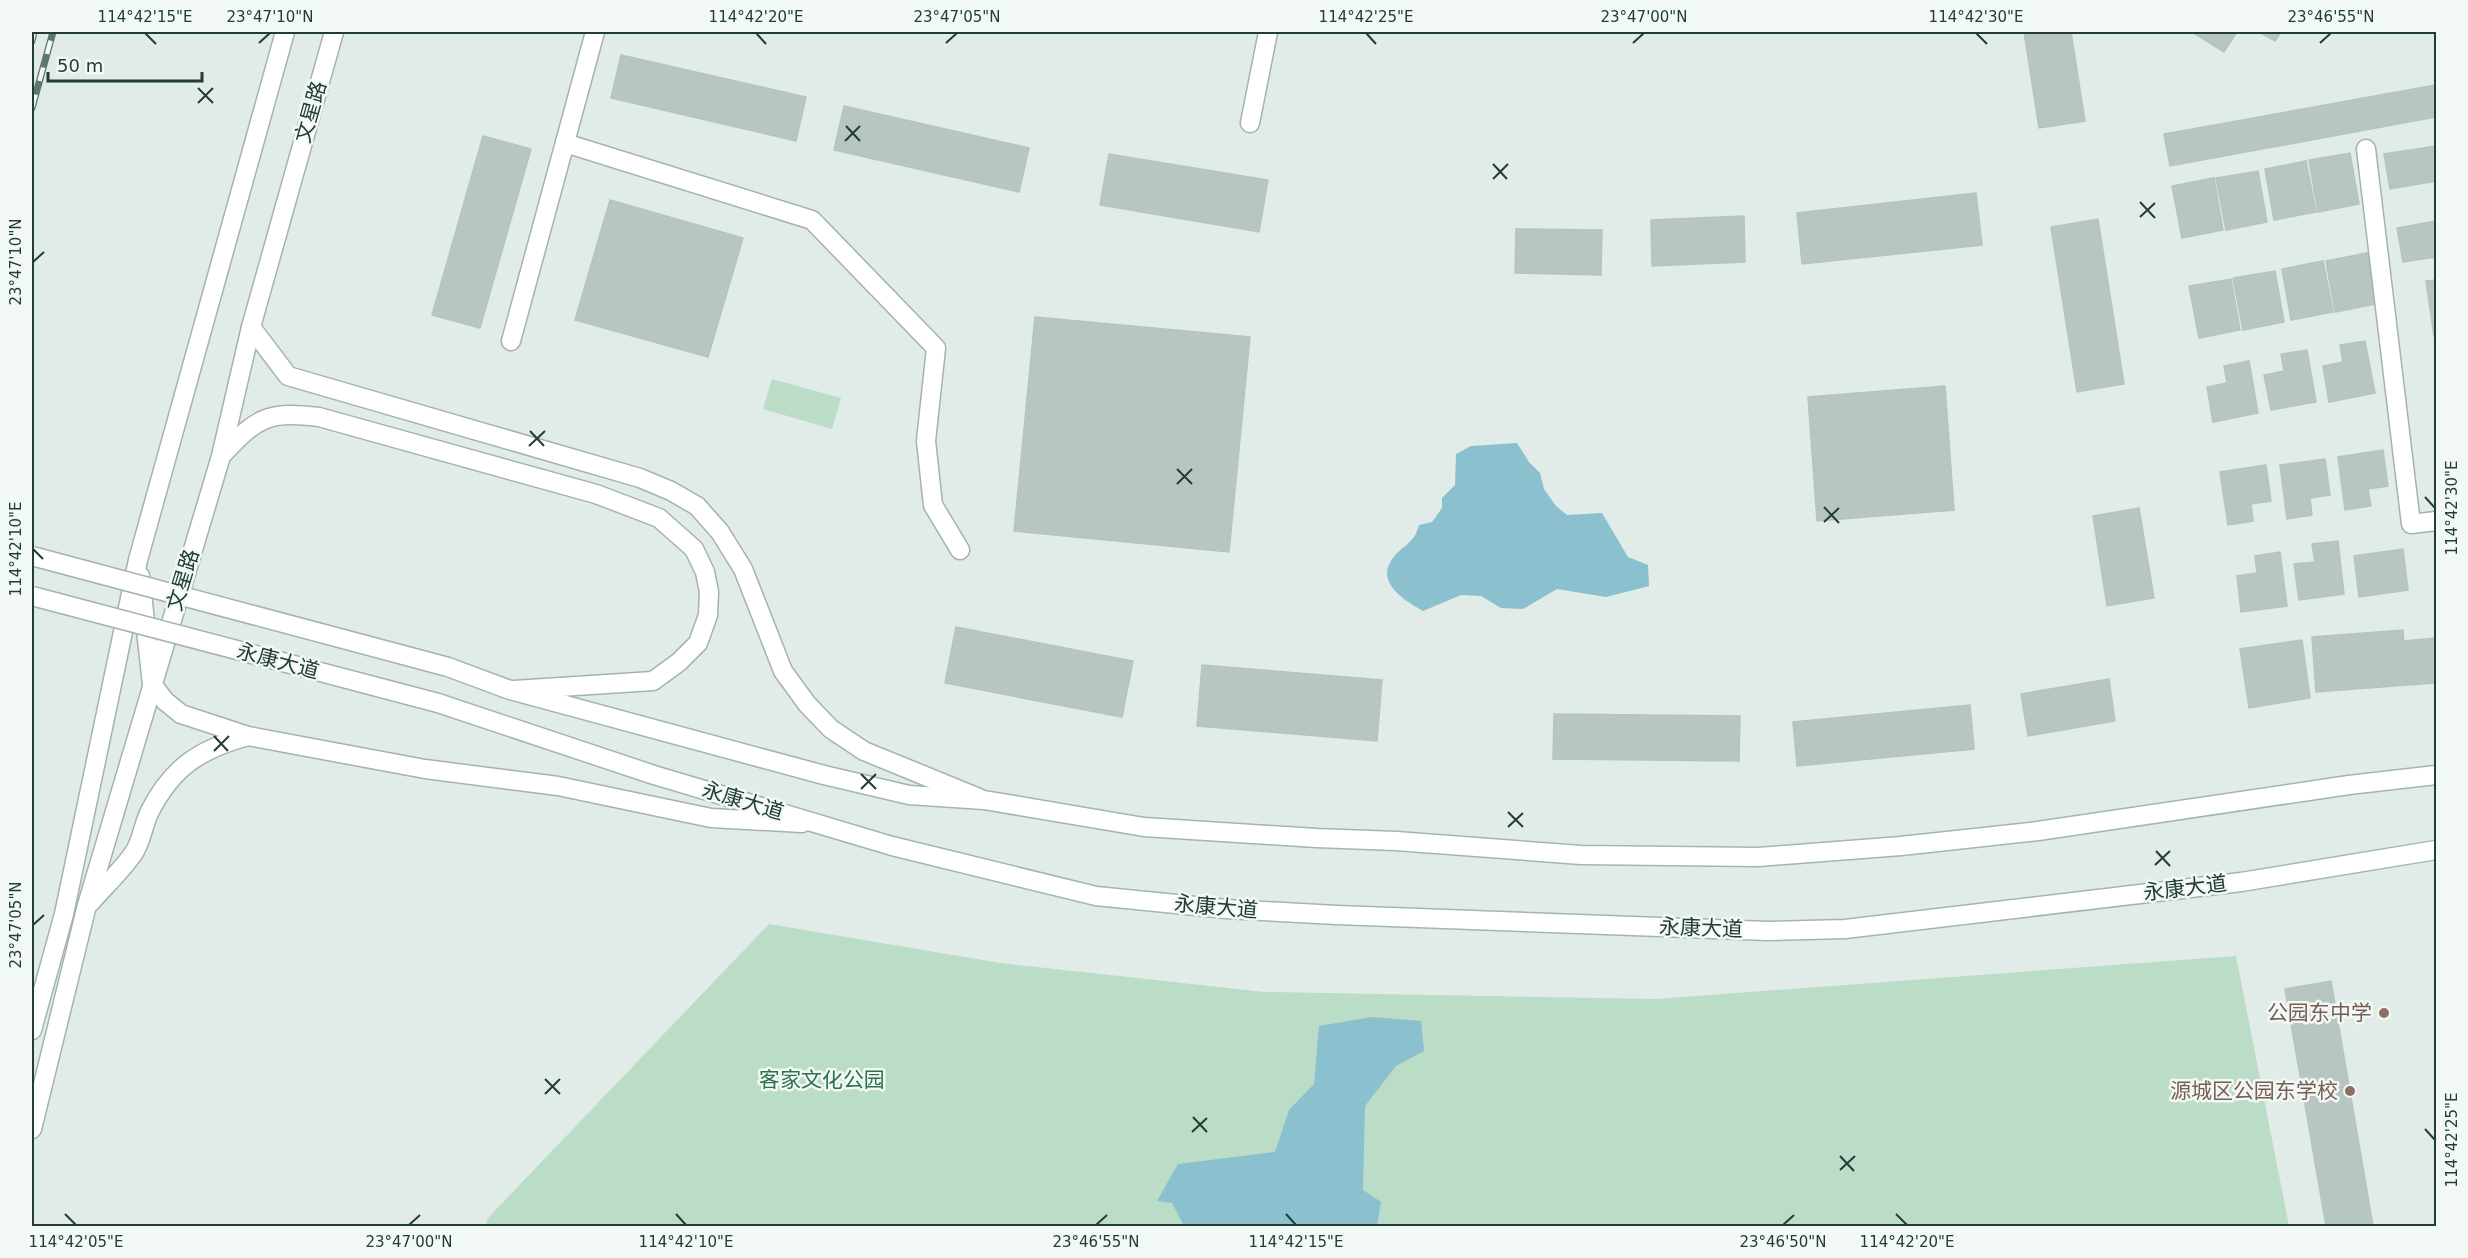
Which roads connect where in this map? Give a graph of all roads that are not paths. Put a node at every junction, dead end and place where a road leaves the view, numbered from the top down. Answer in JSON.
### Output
{"nodes":[{"id":1,"x":285,"y":32,"type":"edge"},
{"id":2,"x":334,"y":32,"type":"edge"},
{"id":3,"x":595,"y":32,"type":"edge"},
{"id":4,"x":1268,"y":32,"type":"edge"},
{"id":5,"x":1250,"y":123,"type":"dead end"},
{"id":6,"x":565,"y":143,"type":"junction"},
{"id":7,"x":2366,"y":149,"type":"dead end"},
{"id":8,"x":251,"y":327,"type":"junction"},
{"id":9,"x":512,"y":341,"type":"dead end"},
{"id":10,"x":221,"y":456,"type":"junction"},
{"id":11,"x":2436,"y":521,"type":"edge"},
{"id":12,"x":960,"y":550,"type":"dead end"},
{"id":13,"x":32,"y":556,"type":"edge"},
{"id":14,"x":138,"y":560,"type":"junction"},
{"id":15,"x":32,"y":596,"type":"edge"},
{"id":16,"x":152,"y":684,"type":"junction"},
{"id":17,"x":510,"y":690,"type":"junction"},
{"id":18,"x":248,"y":736,"type":"junction"},
{"id":19,"x":2436,"y":775,"type":"edge"},
{"id":20,"x":984,"y":800,"type":"junction"},
{"id":21,"x":820,"y":824,"type":"junction"},
{"id":22,"x":2436,"y":850,"type":"edge"},
{"id":23,"x":87,"y":905,"type":"junction"},
{"id":24,"x":32,"y":1030,"type":"edge"},
{"id":25,"x":32,"y":1129,"type":"edge"}],
"edges":[{"from":1,"to":14,"type":"street"},
{"from":2,"to":8,"type":"street","name":"文星路"},
{"from":3,"to":6,"type":"street"},
{"from":4,"to":5,"type":"street"},
{"from":6,"to":9,"type":"street"},
{"from":6,"to":12,"type":"street"},
{"from":7,"to":11,"type":"street"},
{"from":8,"to":10,"type":"street","name":"文星路"},
{"from":8,"to":20,"type":"street"},
{"from":10,"to":16,"type":"street","name":"文星路"},
{"from":10,"to":17,"type":"street"},
{"from":13,"to":17,"type":"street","name":"永康大道","bridge":true},
{"from":14,"to":16,"type":"street"},
{"from":14,"to":24,"type":"street"},
{"from":15,"to":21,"type":"street","name":"永康大道","bridge":true},
{"from":16,"to":18,"type":"street"},
{"from":16,"to":23,"type":"street","name":"文星路"},
{"from":17,"to":20,"type":"street","name":"永康大道"},
{"from":18,"to":21,"type":"street"},
{"from":18,"to":23,"type":"street"},
{"from":19,"to":20,"type":"street","name":"永康大道"},
{"from":21,"to":22,"type":"street","name":"永康大道"},
{"from":23,"to":25,"type":"street","name":"文星路"}]}
